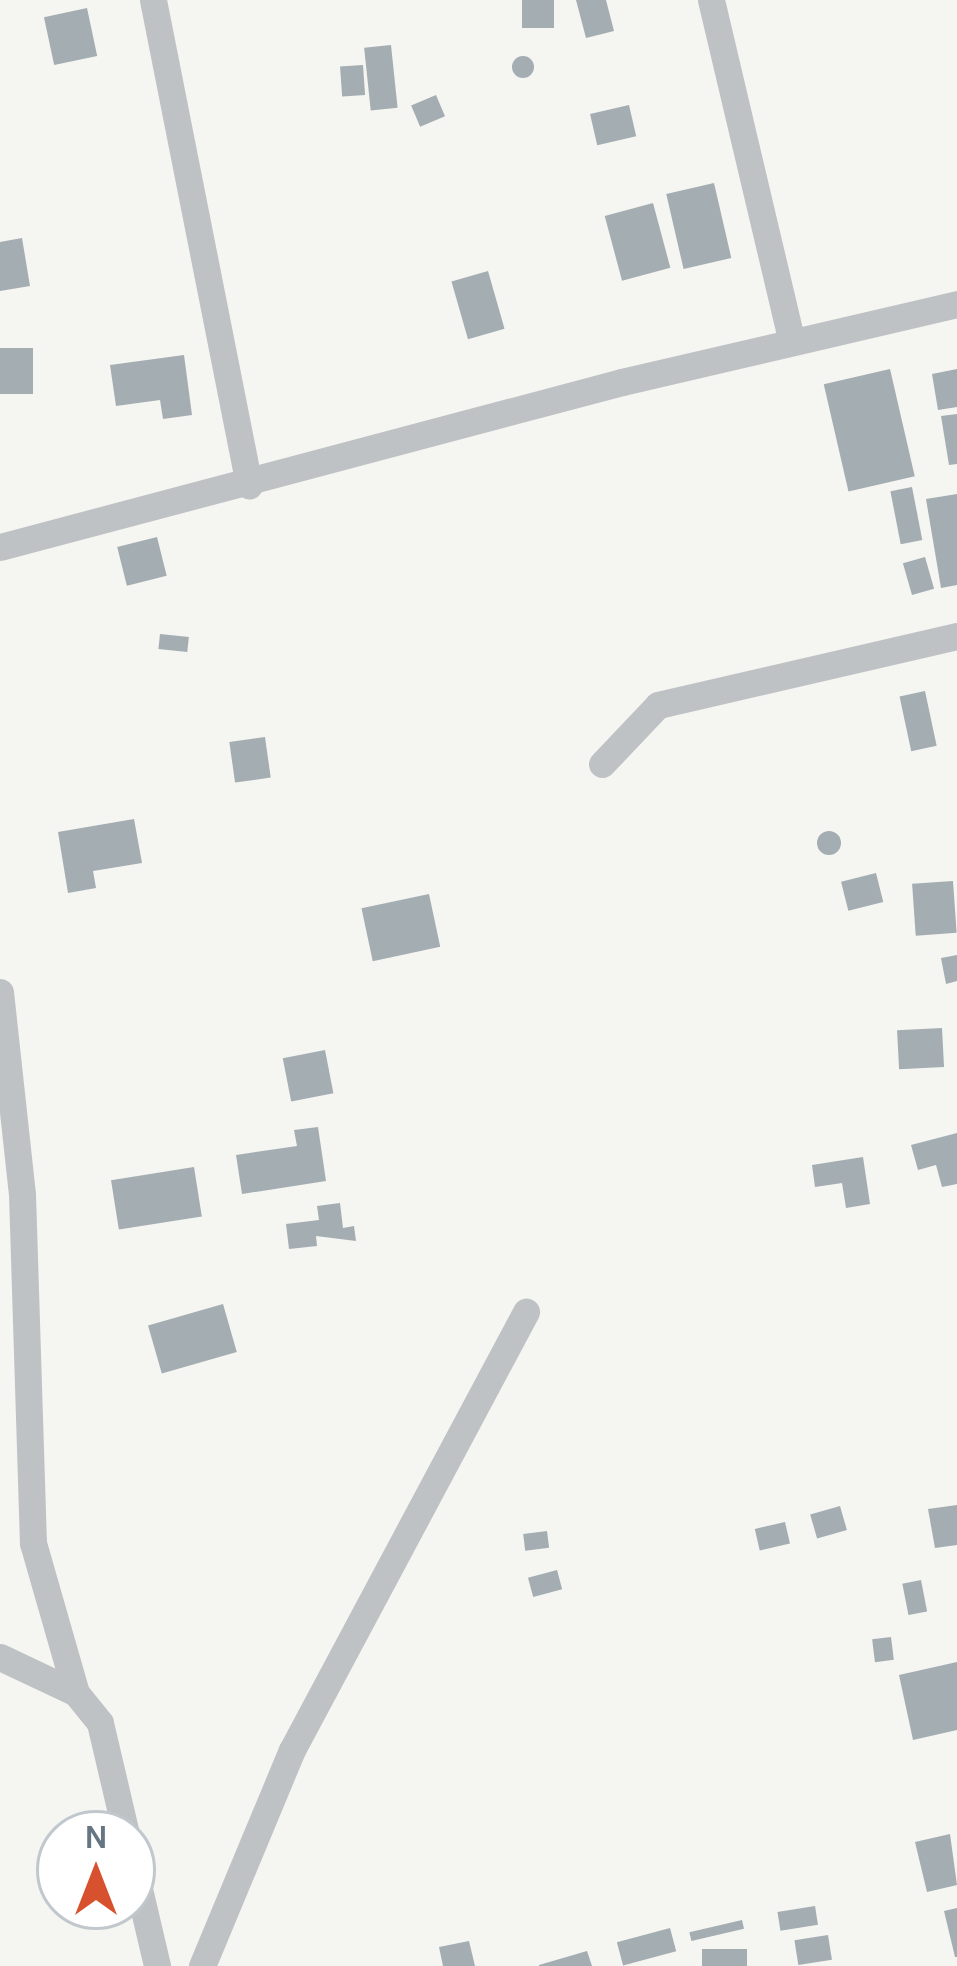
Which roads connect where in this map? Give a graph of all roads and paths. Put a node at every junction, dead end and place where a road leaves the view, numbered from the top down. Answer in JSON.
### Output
{"nodes":[{"id":1,"x":153,"y":0,"type":"edge"},
{"id":2,"x":711,"y":0,"type":"edge"},
{"id":3,"x":957,"y":304,"type":"edge"},
{"id":4,"x":792,"y":342,"type":"junction"},
{"id":5,"x":249,"y":486,"type":"junction"},
{"id":6,"x":0,"y":547,"type":"edge"},
{"id":7,"x":957,"y":636,"type":"edge"},
{"id":8,"x":602,"y":764,"type":"dead end"},
{"id":9,"x":0,"y":992,"type":"edge"},
{"id":10,"x":3,"y":1027,"type":"edge"},
{"id":11,"x":526,"y":1311,"type":"dead end"},
{"id":12,"x":0,"y":1657,"type":"edge"},
{"id":13,"x":76,"y":1693,"type":"junction"},
{"id":14,"x":120,"y":1810,"type":"edge"},
{"id":15,"x":149,"y":1930,"type":"edge"},
{"id":16,"x":157,"y":1966,"type":"edge"},
{"id":17,"x":202,"y":1966,"type":"edge"}],
"edges":[{"from":1,"to":5,"type":"street"},
{"from":2,"to":4,"type":"street"},
{"from":3,"to":4,"type":"street"},
{"from":4,"to":5,"type":"street"},
{"from":5,"to":6,"type":"street"},
{"from":7,"to":8,"type":"street"},
{"from":9,"to":10,"type":"street"},
{"from":10,"to":13,"type":"street"},
{"from":11,"to":17,"type":"street"},
{"from":12,"to":13,"type":"street"},
{"from":13,"to":14,"type":"street"},
{"from":15,"to":16,"type":"street"}]}
